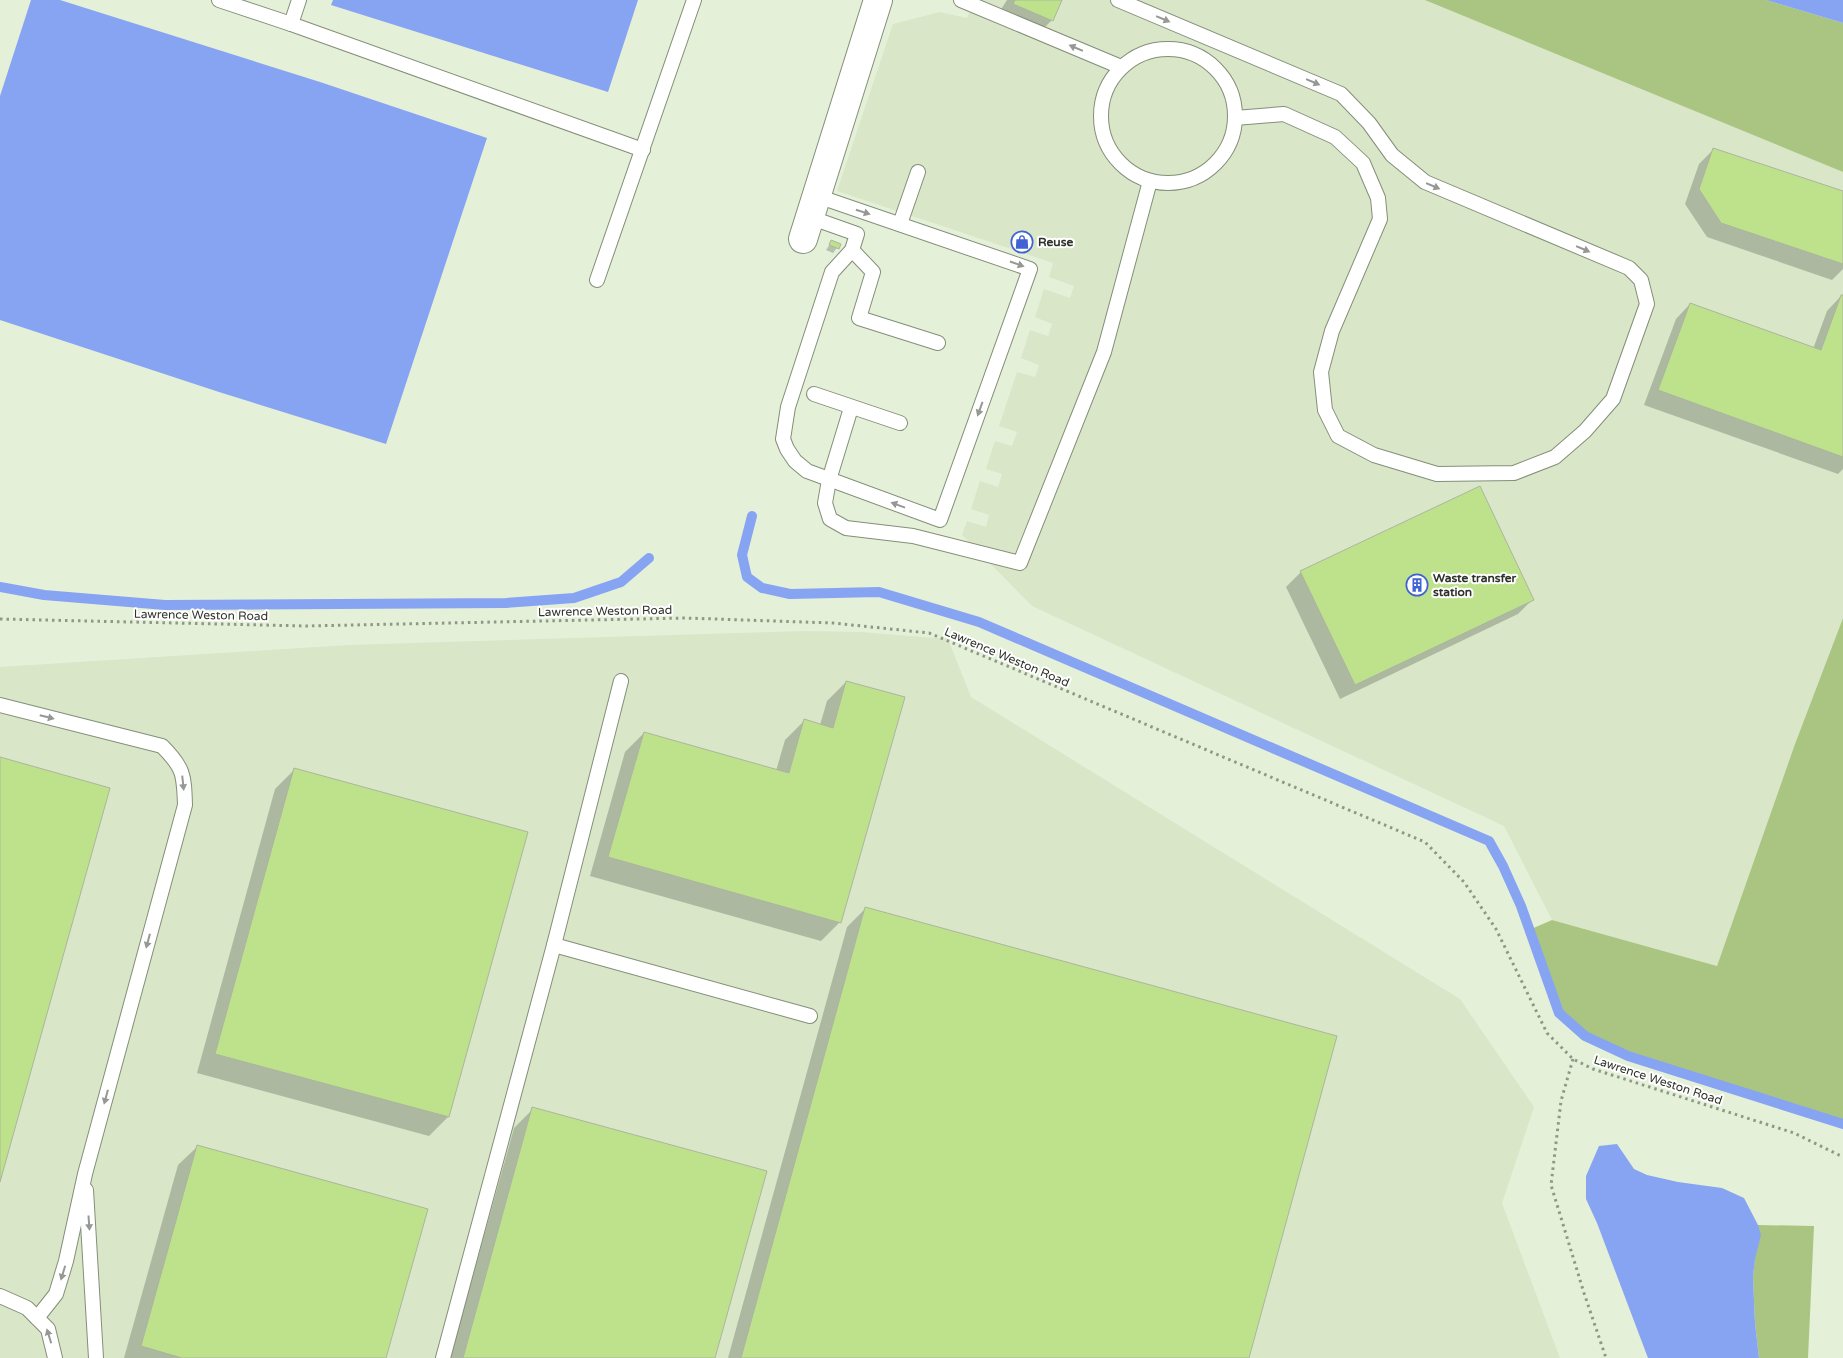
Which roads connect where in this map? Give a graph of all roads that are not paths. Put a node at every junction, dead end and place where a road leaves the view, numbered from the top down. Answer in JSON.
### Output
{"nodes":[{"id":1,"x":218,"y":0,"type":"edge"},
{"id":2,"x":299,"y":0,"type":"edge"},
{"id":3,"x":694,"y":0,"type":"edge"},
{"id":4,"x":878,"y":0,"type":"edge"},
{"id":5,"x":961,"y":0,"type":"edge"},
{"id":6,"x":1118,"y":0,"type":"edge"},
{"id":7,"x":291,"y":24,"type":"junction"},
{"id":8,"x":1209,"y":38,"type":"junction"},
{"id":9,"x":1200,"y":55,"type":"junction"},
{"id":10,"x":1121,"y":67,"type":"junction"},
{"id":11,"x":1235,"y":118,"type":"junction"},
{"id":12,"x":643,"y":150,"type":"junction"},
{"id":13,"x":918,"y":172,"type":"dead end"},
{"id":14,"x":1150,"y":181,"type":"junction"},
{"id":15,"x":810,"y":217,"type":"junction"},
{"id":16,"x":900,"y":224,"type":"junction"},
{"id":17,"x":852,"y":250,"type":"junction"},
{"id":18,"x":596,"y":280,"type":"dead end"},
{"id":19,"x":938,"y":343,"type":"dead end"},
{"id":20,"x":814,"y":394,"type":"dead end"},
{"id":21,"x":851,"y":408,"type":"junction"},
{"id":22,"x":900,"y":423,"type":"dead end"},
{"id":23,"x":829,"y":480,"type":"junction"},
{"id":24,"x":621,"y":682,"type":"dead end"},
{"id":25,"x":0,"y":705,"type":"edge"},
{"id":26,"x":554,"y":945,"type":"junction"},
{"id":27,"x":810,"y":1016,"type":"dead end"},
{"id":28,"x":85,"y":1174,"type":"junction"},
{"id":29,"x":0,"y":1296,"type":"edge"},
{"id":30,"x":37,"y":1318,"type":"junction"},
{"id":31,"x":55,"y":1358,"type":"edge"},
{"id":32,"x":96,"y":1358,"type":"edge"},
{"id":33,"x":443,"y":1358,"type":"edge"}],
"edges":[{"from":1,"to":7,"type":"lane"},
{"from":2,"to":7,"type":"lane"},
{"from":3,"to":12,"type":"lane"},
{"from":4,"to":15,"type":"street"},
{"from":10,"to":5,"type":"lane","one_way":true},
{"from":6,"to":8,"type":"lane","one_way":true},
{"from":7,"to":12,"type":"lane"},
{"from":8,"to":9,"type":"lane"},
{"from":8,"to":11,"type":"lane","one_way":true},
{"from":9,"to":10,"type":"lane"},
{"from":9,"to":11,"type":"lane"},
{"from":10,"to":14,"type":"lane"},
{"from":11,"to":14,"type":"lane"},
{"from":12,"to":18,"type":"lane"},
{"from":13,"to":16,"type":"lane"},
{"from":14,"to":23,"type":"lane"},
{"from":15,"to":16,"type":"lane","one_way":true},
{"from":15,"to":17,"type":"lane"},
{"from":16,"to":23,"type":"lane","one_way":true},
{"from":17,"to":19,"type":"lane"},
{"from":17,"to":23,"type":"lane"},
{"from":20,"to":21,"type":"lane"},
{"from":21,"to":22,"type":"lane"},
{"from":21,"to":23,"type":"lane"},
{"from":24,"to":26,"type":"lane"},
{"from":25,"to":28,"type":"lane","one_way":true},
{"from":26,"to":27,"type":"lane"},
{"from":26,"to":33,"type":"lane"},
{"from":28,"to":30,"type":"lane","one_way":true},
{"from":28,"to":32,"type":"lane","one_way":true},
{"from":29,"to":30,"type":"lane"},
{"from":31,"to":30,"type":"lane","one_way":true}]}
